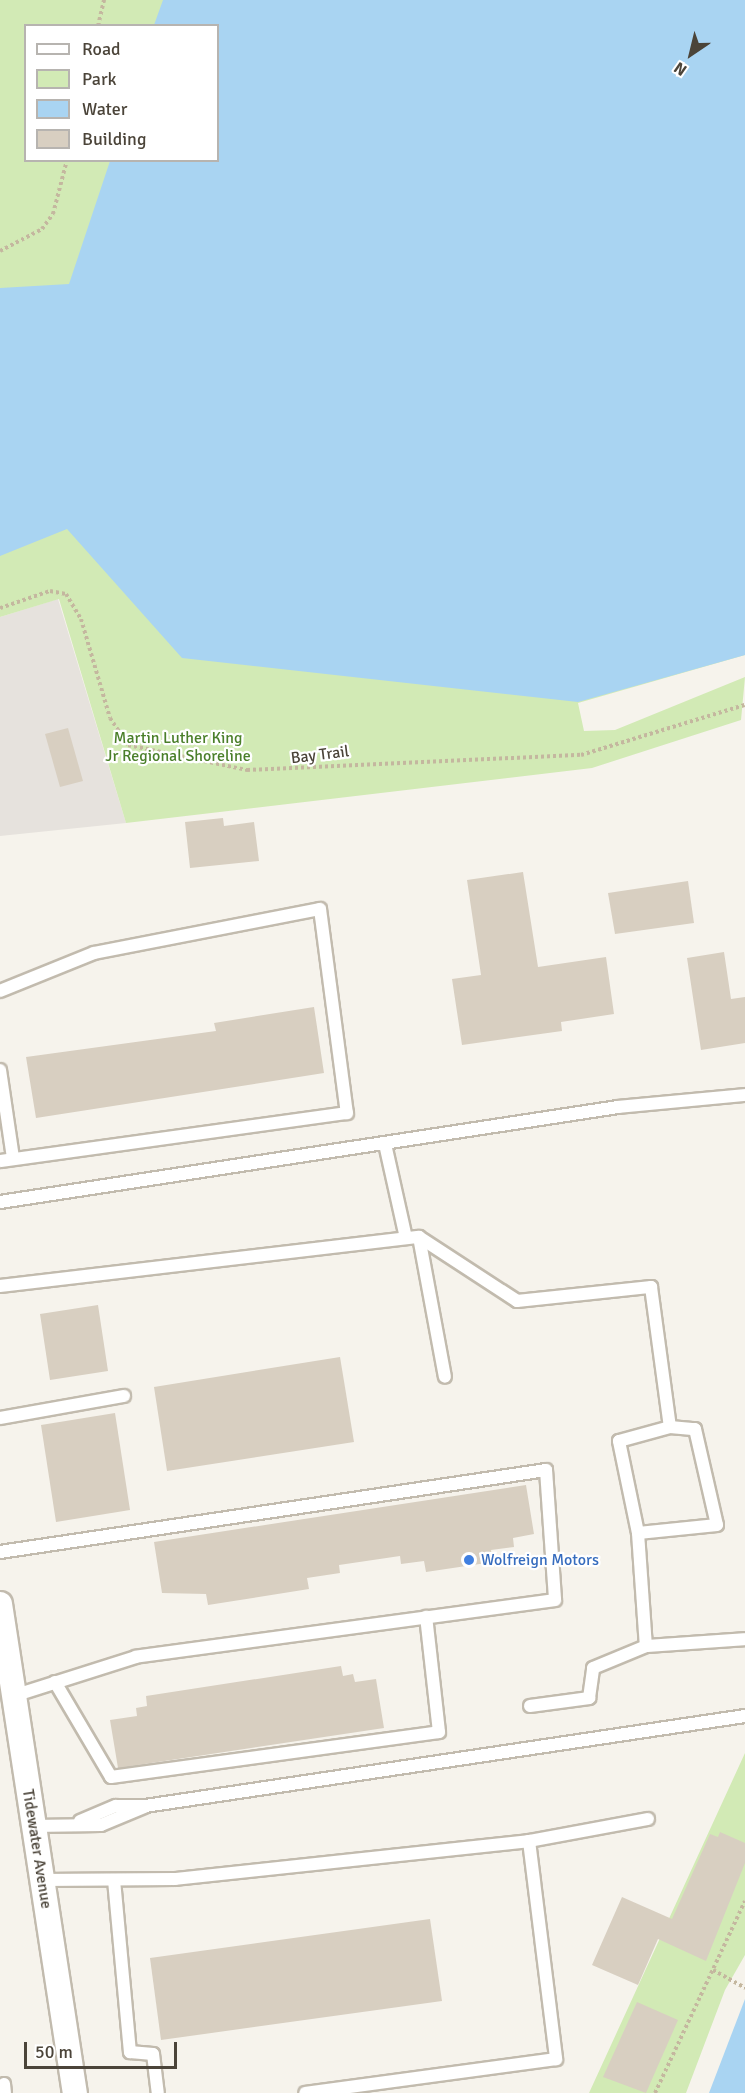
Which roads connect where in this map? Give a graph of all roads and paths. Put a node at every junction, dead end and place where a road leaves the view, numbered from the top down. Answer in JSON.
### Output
{"nodes":[{"id":1,"x":104,"y":0,"type":"edge"},
{"id":2,"x":98,"y":24,"type":"edge"},
{"id":3,"x":66,"y":162,"type":"edge"},
{"id":4,"x":0,"y":251,"type":"edge"},
{"id":5,"x":0,"y":608,"type":"edge"},
{"id":6,"x":745,"y":705,"type":"edge"},
{"id":7,"x":0,"y":991,"type":"edge"},
{"id":8,"x":0,"y":1070,"type":"edge"},
{"id":9,"x":745,"y":1095,"type":"edge"},
{"id":10,"x":385,"y":1144,"type":"junction"},
{"id":11,"x":13,"y":1158,"type":"junction"},
{"id":12,"x":0,"y":1161,"type":"edge"},
{"id":13,"x":0,"y":1202,"type":"edge"},
{"id":14,"x":419,"y":1237,"type":"junction"},
{"id":15,"x":406,"y":1238,"type":"junction"},
{"id":16,"x":0,"y":1286,"type":"edge"},
{"id":17,"x":445,"y":1377,"type":"dead end"},
{"id":18,"x":124,"y":1396,"type":"dead end"},
{"id":19,"x":0,"y":1418,"type":"edge"},
{"id":20,"x":670,"y":1427,"type":"junction"},
{"id":21,"x":638,"y":1533,"type":"junction"},
{"id":22,"x":0,"y":1552,"type":"edge"},
{"id":23,"x":0,"y":1604,"type":"edge"},
{"id":24,"x":426,"y":1617,"type":"junction"},
{"id":25,"x":745,"y":1639,"type":"edge"},
{"id":26,"x":646,"y":1646,"type":"junction"},
{"id":27,"x":55,"y":1682,"type":"junction"},
{"id":28,"x":8,"y":1689,"type":"edge"},
{"id":29,"x":530,"y":1706,"type":"dead end"},
{"id":30,"x":745,"y":1716,"type":"edge"},
{"id":31,"x":648,"y":1819,"type":"dead end"},
{"id":32,"x":33,"y":1826,"type":"junction"},
{"id":33,"x":529,"y":1841,"type":"junction"},
{"id":34,"x":41,"y":1880,"type":"junction"},
{"id":35,"x":114,"y":1880,"type":"junction"},
{"id":36,"x":745,"y":1901,"type":"edge"},
{"id":37,"x":713,"y":1970,"type":"junction"},
{"id":38,"x":745,"y":1988,"type":"edge"},
{"id":39,"x":75,"y":2093,"type":"edge"},
{"id":40,"x":158,"y":2093,"type":"edge"},
{"id":41,"x":305,"y":2093,"type":"edge"},
{"id":42,"x":655,"y":2093,"type":"edge"}],
"edges":[{"from":1,"to":2,"type":"path"},
{"from":3,"to":4,"type":"path"},
{"from":5,"to":6,"type":"path","name":"Bay Trail"},
{"from":7,"to":11,"type":"lane"},
{"from":8,"to":11,"type":"lane"},
{"from":9,"to":10,"type":"lane"},
{"from":10,"to":13,"type":"lane"},
{"from":10,"to":15,"type":"lane"},
{"from":11,"to":12,"type":"lane"},
{"from":14,"to":15,"type":"lane"},
{"from":14,"to":17,"type":"lane"},
{"from":14,"to":20,"type":"lane"},
{"from":15,"to":16,"type":"lane"},
{"from":18,"to":19,"type":"lane"},
{"from":20,"to":21,"type":"lane"},
{"from":20,"to":21,"type":"lane"},
{"from":21,"to":26,"type":"lane"},
{"from":22,"to":24,"type":"lane"},
{"from":23,"to":28,"type":"street","name":"Tidewater Avenue"},
{"from":24,"to":27,"type":"lane"},
{"from":24,"to":27,"type":"lane"},
{"from":25,"to":26,"type":"lane"},
{"from":26,"to":29,"type":"lane"},
{"from":27,"to":28,"type":"lane"},
{"from":28,"to":32,"type":"street","name":"Tidewater Avenue"},
{"from":30,"to":32,"type":"lane"},
{"from":31,"to":33,"type":"lane"},
{"from":32,"to":34,"type":"street","name":"Tidewater Avenue"},
{"from":33,"to":35,"type":"lane"},
{"from":33,"to":41,"type":"lane"},
{"from":34,"to":35,"type":"lane"},
{"from":34,"to":39,"type":"street","name":"Tidewater Avenue"},
{"from":35,"to":40,"type":"lane"},
{"from":36,"to":37,"type":"path"},
{"from":37,"to":38,"type":"path"},
{"from":37,"to":42,"type":"path"}]}
